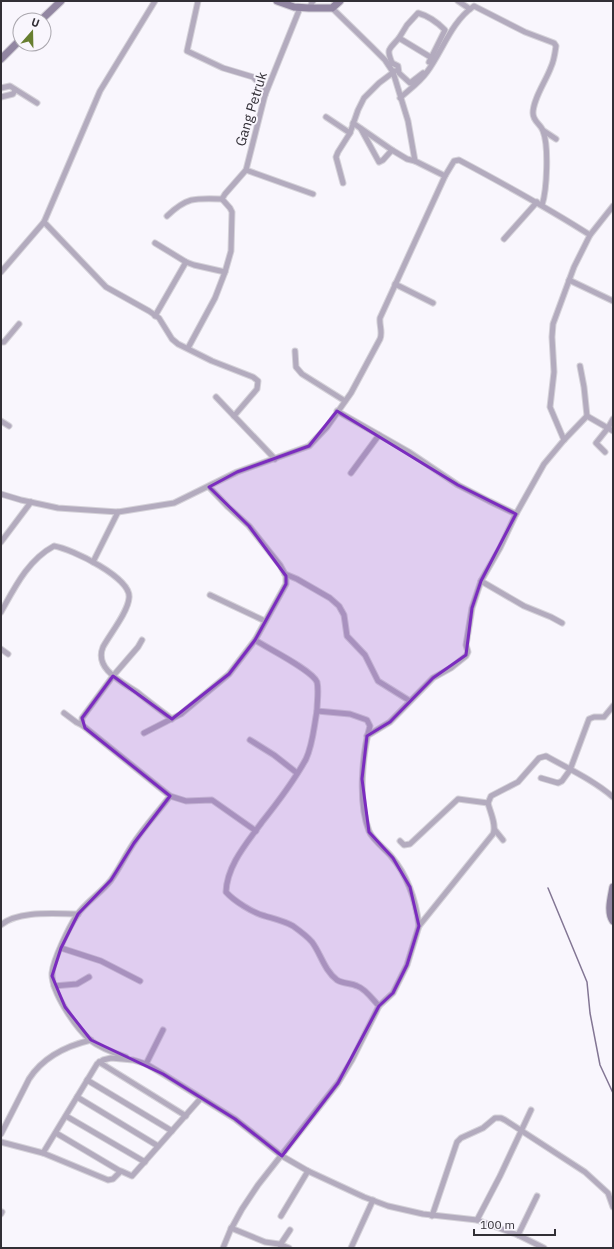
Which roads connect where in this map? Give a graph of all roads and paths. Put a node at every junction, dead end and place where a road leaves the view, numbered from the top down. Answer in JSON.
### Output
{"nodes":[{"id":1,"x":61,"y":1,"type":"edge"},
{"id":2,"x":155,"y":1,"type":"edge"},
{"id":3,"x":198,"y":1,"type":"edge"},
{"id":4,"x":277,"y":1,"type":"edge"},
{"id":5,"x":313,"y":1,"type":"edge"},
{"id":6,"x":340,"y":1,"type":"edge"},
{"id":7,"x":458,"y":1,"type":"edge"},
{"id":8,"x":300,"y":8,"type":"junction"},
{"id":9,"x":309,"y":8,"type":"junction"},
{"id":10,"x":332,"y":8,"type":"junction"},
{"id":11,"x":470,"y":9,"type":"junction"},
{"id":12,"x":49,"y":12,"type":"edge"},
{"id":13,"x":399,"y":38,"type":"junction"},
{"id":14,"x":12,"y":48,"type":"edge"},
{"id":15,"x":1,"y":58,"type":"edge"},
{"id":16,"x":432,"y":58,"type":"junction"},
{"id":17,"x":390,"y":64,"type":"junction"},
{"id":18,"x":393,"y":72,"type":"junction"},
{"id":19,"x":400,"y":72,"type":"junction"},
{"id":20,"x":1,"y":88,"type":"edge"},
{"id":21,"x":15,"y":90,"type":"junction"},
{"id":22,"x":266,"y":95,"type":"junction"},
{"id":23,"x":1,"y":97,"type":"edge"},
{"id":24,"x":400,"y":98,"type":"junction"},
{"id":25,"x":37,"y":103,"type":"dead end"},
{"id":26,"x":326,"y":117,"type":"dead end"},
{"id":27,"x":354,"y":123,"type":"junction"},
{"id":28,"x":360,"y":129,"type":"junction"},
{"id":29,"x":544,"y":131,"type":"junction"},
{"id":30,"x":350,"y":133,"type":"junction"},
{"id":31,"x":556,"y":139,"type":"dead end"},
{"id":32,"x":392,"y":150,"type":"junction"},
{"id":33,"x":414,"y":161,"type":"junction"},
{"id":34,"x":246,"y":170,"type":"junction"},
{"id":35,"x":445,"y":176,"type":"junction"},
{"id":36,"x":343,"y":183,"type":"dead end"},
{"id":37,"x":313,"y":194,"type":"dead end"},
{"id":38,"x":222,"y":199,"type":"junction"},
{"id":39,"x":540,"y":204,"type":"junction"},
{"id":40,"x":613,"y":206,"type":"edge"},
{"id":41,"x":167,"y":216,"type":"dead end"},
{"id":42,"x":44,"y":222,"type":"junction"},
{"id":43,"x":590,"y":235,"type":"junction"},
{"id":44,"x":504,"y":239,"type":"dead end"},
{"id":45,"x":155,"y":243,"type":"dead end"},
{"id":46,"x":186,"y":262,"type":"junction"},
{"id":47,"x":1,"y":272,"type":"edge"},
{"id":48,"x":225,"y":272,"type":"junction"},
{"id":49,"x":569,"y":280,"type":"junction"},
{"id":50,"x":395,"y":284,"type":"junction"},
{"id":51,"x":613,"y":301,"type":"edge"},
{"id":52,"x":433,"y":303,"type":"dead end"},
{"id":53,"x":155,"y":316,"type":"junction"},
{"id":54,"x":18,"y":324,"type":"dead end"},
{"id":55,"x":1,"y":342,"type":"edge"},
{"id":56,"x":188,"y":348,"type":"junction"},
{"id":57,"x":295,"y":351,"type":"dead end"},
{"id":58,"x":580,"y":366,"type":"dead end"},
{"id":59,"x":216,"y":397,"type":"dead end"},
{"id":60,"x":345,"y":401,"type":"junction"},
{"id":61,"x":337,"y":411,"type":"junction"},
{"id":62,"x":234,"y":416,"type":"junction"},
{"id":63,"x":587,"y":416,"type":"junction"},
{"id":64,"x":613,"y":419,"type":"edge"},
{"id":65,"x":1,"y":421,"type":"edge"},
{"id":66,"x":9,"y":426,"type":"dead end"},
{"id":67,"x":611,"y":429,"type":"edge"},
{"id":68,"x":379,"y":435,"type":"junction"},
{"id":69,"x":564,"y":440,"type":"junction"},
{"id":70,"x":606,"y":452,"type":"dead end"},
{"id":71,"x":275,"y":459,"type":"junction"},
{"id":72,"x":351,"y":473,"type":"dead end"},
{"id":73,"x":209,"y":487,"type":"junction"},
{"id":74,"x":1,"y":494,"type":"edge"},
{"id":75,"x":31,"y":502,"type":"junction"},
{"id":76,"x":118,"y":512,"type":"junction"},
{"id":77,"x":516,"y":514,"type":"junction"},
{"id":78,"x":1,"y":542,"type":"edge"},
{"id":79,"x":92,"y":562,"type":"junction"},
{"id":80,"x":285,"y":574,"type":"junction"},
{"id":81,"x":481,"y":581,"type":"junction"},
{"id":82,"x":210,"y":595,"type":"dead end"},
{"id":83,"x":1,"y":612,"type":"edge"},
{"id":84,"x":265,"y":621,"type":"junction"},
{"id":85,"x":562,"y":623,"type":"dead end"},
{"id":86,"x":142,"y":640,"type":"dead end"},
{"id":87,"x":255,"y":640,"type":"junction"},
{"id":88,"x":1,"y":649,"type":"edge"},
{"id":89,"x":8,"y":654,"type":"dead end"},
{"id":90,"x":113,"y":676,"type":"junction"},
{"id":91,"x":410,"y":701,"type":"junction"},
{"id":92,"x":613,"y":706,"type":"edge"},
{"id":93,"x":317,"y":711,"type":"junction"},
{"id":94,"x":64,"y":713,"type":"dead end"},
{"id":95,"x":172,"y":719,"type":"junction"},
{"id":96,"x":82,"y":725,"type":"junction"},
{"id":97,"x":144,"y":733,"type":"dead end"},
{"id":98,"x":367,"y":736,"type":"junction"},
{"id":99,"x":250,"y":740,"type":"dead end"},
{"id":100,"x":570,"y":770,"type":"junction"},
{"id":101,"x":296,"y":773,"type":"junction"},
{"id":102,"x":541,"y":778,"type":"dead end"},
{"id":103,"x":170,"y":796,"type":"junction"},
{"id":104,"x":613,"y":797,"type":"edge"},
{"id":105,"x":488,"y":803,"type":"junction"},
{"id":106,"x":495,"y":830,"type":"junction"},
{"id":107,"x":256,"y":831,"type":"junction"},
{"id":108,"x":504,"y":840,"type":"dead end"},
{"id":109,"x":400,"y":841,"type":"dead end"},
{"id":110,"x":613,"y":887,"type":"edge"},
{"id":111,"x":78,"y":914,"type":"junction"},
{"id":112,"x":613,"y":921,"type":"edge"},
{"id":113,"x":1,"y":925,"type":"edge"},
{"id":114,"x":418,"y":926,"type":"junction"},
{"id":115,"x":60,"y":948,"type":"junction"},
{"id":116,"x":89,"y":976,"type":"dead end"},
{"id":117,"x":140,"y":982,"type":"dead end"},
{"id":118,"x":54,"y":986,"type":"junction"},
{"id":119,"x":379,"y":1006,"type":"junction"},
{"id":120,"x":163,"y":1030,"type":"dead end"},
{"id":121,"x":91,"y":1040,"type":"junction"},
{"id":122,"x":133,"y":1060,"type":"junction"},
{"id":123,"x":99,"y":1062,"type":"junction"},
{"id":124,"x":146,"y":1064,"type":"junction"},
{"id":125,"x":87,"y":1080,"type":"junction"},
{"id":126,"x":77,"y":1097,"type":"junction"},
{"id":127,"x":201,"y":1098,"type":"junction"},
{"id":128,"x":531,"y":1110,"type":"dead end"},
{"id":129,"x":66,"y":1116,"type":"junction"},
{"id":130,"x":186,"y":1116,"type":"junction"},
{"id":131,"x":172,"y":1131,"type":"junction"},
{"id":132,"x":521,"y":1131,"type":"junction"},
{"id":133,"x":56,"y":1133,"type":"junction"},
{"id":134,"x":1,"y":1134,"type":"edge"},
{"id":135,"x":1,"y":1142,"type":"edge"},
{"id":136,"x":158,"y":1146,"type":"junction"},
{"id":137,"x":43,"y":1154,"type":"junction"},
{"id":138,"x":282,"y":1156,"type":"junction"},
{"id":139,"x":145,"y":1162,"type":"junction"},
{"id":140,"x":120,"y":1171,"type":"junction"},
{"id":141,"x":308,"y":1171,"type":"junction"},
{"id":142,"x":537,"y":1196,"type":"dead end"},
{"id":143,"x":373,"y":1200,"type":"junction"},
{"id":144,"x":613,"y":1208,"type":"edge"},
{"id":145,"x":281,"y":1216,"type":"dead end"},
{"id":146,"x":432,"y":1216,"type":"junction"},
{"id":147,"x":477,"y":1220,"type":"junction"},
{"id":148,"x":231,"y":1228,"type":"junction"},
{"id":149,"x":290,"y":1230,"type":"dead end"},
{"id":150,"x":518,"y":1235,"type":"junction"},
{"id":151,"x":280,"y":1245,"type":"junction"},
{"id":152,"x":223,"y":1248,"type":"edge"},
{"id":153,"x":289,"y":1248,"type":"edge"},
{"id":154,"x":351,"y":1248,"type":"edge"},
{"id":155,"x":544,"y":1248,"type":"edge"}],
"edges":[{"from":1,"to":12,"type":"street"},
{"from":2,"to":42,"type":"street"},
{"from":3,"to":22,"type":"street"},
{"from":4,"to":8,"type":"street"},
{"from":5,"to":9,"type":"street"},
{"from":6,"to":10,"type":"street"},
{"from":7,"to":11,"type":"street"},
{"from":8,"to":9,"type":"street"},
{"from":8,"to":22,"type":"street","name":"Gang Petruk"},
{"from":9,"to":10,"type":"street"},
{"from":10,"to":17,"type":"street"},
{"from":11,"to":24,"type":"street"},
{"from":11,"to":29,"type":"street"},
{"from":13,"to":16,"type":"street"},
{"from":13,"to":16,"type":"street"},
{"from":13,"to":17,"type":"street"},
{"from":14,"to":15,"type":"street"},
{"from":16,"to":19,"type":"street"},
{"from":17,"to":18,"type":"street"},
{"from":17,"to":19,"type":"street"},
{"from":18,"to":19,"type":"street"},
{"from":18,"to":24,"type":"street"},
{"from":18,"to":27,"type":"street"},
{"from":20,"to":21,"type":"street"},
{"from":21,"to":23,"type":"street"},
{"from":21,"to":25,"type":"street"},
{"from":22,"to":34,"type":"street","name":"Gang Petruk"},
{"from":24,"to":33,"type":"street"},
{"from":26,"to":30,"type":"street"},
{"from":27,"to":28,"type":"street"},
{"from":27,"to":30,"type":"street"},
{"from":28,"to":32,"type":"street"},
{"from":28,"to":32,"type":"street"},
{"from":29,"to":31,"type":"street"},
{"from":29,"to":39,"type":"street"},
{"from":30,"to":36,"type":"street"},
{"from":32,"to":33,"type":"street"},
{"from":33,"to":35,"type":"street"},
{"from":34,"to":37,"type":"street"},
{"from":34,"to":38,"type":"street","name":"Gang Petruk"},
{"from":35,"to":39,"type":"street"},
{"from":35,"to":50,"type":"street"},
{"from":38,"to":41,"type":"street"},
{"from":38,"to":48,"type":"street"},
{"from":39,"to":43,"type":"street"},
{"from":39,"to":44,"type":"street"},
{"from":40,"to":43,"type":"street"},
{"from":42,"to":47,"type":"street"},
{"from":42,"to":53,"type":"street"},
{"from":43,"to":49,"type":"street"},
{"from":45,"to":46,"type":"street"},
{"from":46,"to":48,"type":"street"},
{"from":46,"to":53,"type":"street"},
{"from":48,"to":56,"type":"street"},
{"from":49,"to":51,"type":"street"},
{"from":49,"to":69,"type":"street"},
{"from":50,"to":52,"type":"street"},
{"from":50,"to":60,"type":"street"},
{"from":53,"to":56,"type":"street"},
{"from":54,"to":55,"type":"street"},
{"from":56,"to":62,"type":"street"},
{"from":57,"to":60,"type":"street"},
{"from":58,"to":63,"type":"street"},
{"from":59,"to":62,"type":"street"},
{"from":60,"to":61,"type":"street"},
{"from":61,"to":68,"type":"street"},
{"from":61,"to":71,"type":"street"},
{"from":62,"to":71,"type":"street"},
{"from":63,"to":67,"type":"street"},
{"from":63,"to":69,"type":"street"},
{"from":64,"to":67,"type":"street"},
{"from":65,"to":66,"type":"street"},
{"from":67,"to":70,"type":"street"},
{"from":68,"to":72,"type":"street"},
{"from":68,"to":77,"type":"street"},
{"from":69,"to":77,"type":"street"},
{"from":71,"to":73,"type":"street"},
{"from":73,"to":76,"type":"street"},
{"from":73,"to":80,"type":"street"},
{"from":74,"to":75,"type":"street"},
{"from":75,"to":76,"type":"street"},
{"from":75,"to":78,"type":"street"},
{"from":76,"to":79,"type":"street"},
{"from":77,"to":81,"type":"street"},
{"from":79,"to":83,"type":"street"},
{"from":79,"to":90,"type":"street"},
{"from":80,"to":84,"type":"street"},
{"from":80,"to":91,"type":"street"},
{"from":81,"to":85,"type":"street"},
{"from":81,"to":91,"type":"street"},
{"from":82,"to":84,"type":"street"},
{"from":84,"to":87,"type":"street"},
{"from":86,"to":90,"type":"street"},
{"from":87,"to":93,"type":"street"},
{"from":87,"to":95,"type":"street"},
{"from":88,"to":89,"type":"street"},
{"from":90,"to":95,"type":"street"},
{"from":90,"to":96,"type":"street"},
{"from":91,"to":98,"type":"street"},
{"from":92,"to":100,"type":"street"},
{"from":93,"to":98,"type":"street"},
{"from":93,"to":101,"type":"street"},
{"from":94,"to":96,"type":"street"},
{"from":95,"to":97,"type":"street"},
{"from":96,"to":103,"type":"street"},
{"from":98,"to":114,"type":"street"},
{"from":99,"to":101,"type":"street"},
{"from":100,"to":102,"type":"street"},
{"from":100,"to":104,"type":"street"},
{"from":100,"to":105,"type":"street"},
{"from":101,"to":107,"type":"street"},
{"from":103,"to":107,"type":"street"},
{"from":103,"to":111,"type":"street"},
{"from":105,"to":106,"type":"street"},
{"from":105,"to":109,"type":"street"},
{"from":106,"to":108,"type":"street"},
{"from":106,"to":114,"type":"street"},
{"from":107,"to":119,"type":"street"},
{"from":110,"to":112,"type":"street"},
{"from":111,"to":113,"type":"street"},
{"from":111,"to":115,"type":"street"},
{"from":114,"to":119,"type":"street"},
{"from":115,"to":117,"type":"street"},
{"from":115,"to":118,"type":"street"},
{"from":116,"to":118,"type":"street"},
{"from":118,"to":121,"type":"street"},
{"from":119,"to":138,"type":"street"},
{"from":120,"to":124,"type":"street"},
{"from":121,"to":122,"type":"street"},
{"from":121,"to":134,"type":"street"},
{"from":122,"to":123,"type":"street"},
{"from":122,"to":124,"type":"street"},
{"from":123,"to":125,"type":"street"},
{"from":123,"to":130,"type":"street"},
{"from":124,"to":127,"type":"street"},
{"from":125,"to":126,"type":"street"},
{"from":125,"to":131,"type":"street"},
{"from":126,"to":129,"type":"street"},
{"from":126,"to":136,"type":"street"},
{"from":127,"to":130,"type":"street"},
{"from":127,"to":138,"type":"street"},
{"from":128,"to":132,"type":"street"},
{"from":129,"to":133,"type":"street"},
{"from":129,"to":139,"type":"street"},
{"from":130,"to":131,"type":"street"},
{"from":131,"to":136,"type":"street"},
{"from":132,"to":144,"type":"street"},
{"from":132,"to":146,"type":"street"},
{"from":132,"to":147,"type":"street"},
{"from":133,"to":137,"type":"street"},
{"from":133,"to":140,"type":"street"},
{"from":135,"to":137,"type":"street"},
{"from":136,"to":139,"type":"street"},
{"from":137,"to":140,"type":"street"},
{"from":138,"to":141,"type":"street"},
{"from":138,"to":148,"type":"street"},
{"from":139,"to":140,"type":"street"},
{"from":141,"to":143,"type":"street"},
{"from":141,"to":145,"type":"street"},
{"from":142,"to":150,"type":"street"},
{"from":143,"to":146,"type":"street"},
{"from":143,"to":154,"type":"street"},
{"from":146,"to":147,"type":"street"},
{"from":147,"to":150,"type":"street"},
{"from":148,"to":151,"type":"street"},
{"from":148,"to":152,"type":"street"},
{"from":149,"to":151,"type":"street"},
{"from":150,"to":155,"type":"street"},
{"from":151,"to":153,"type":"street"}]}
